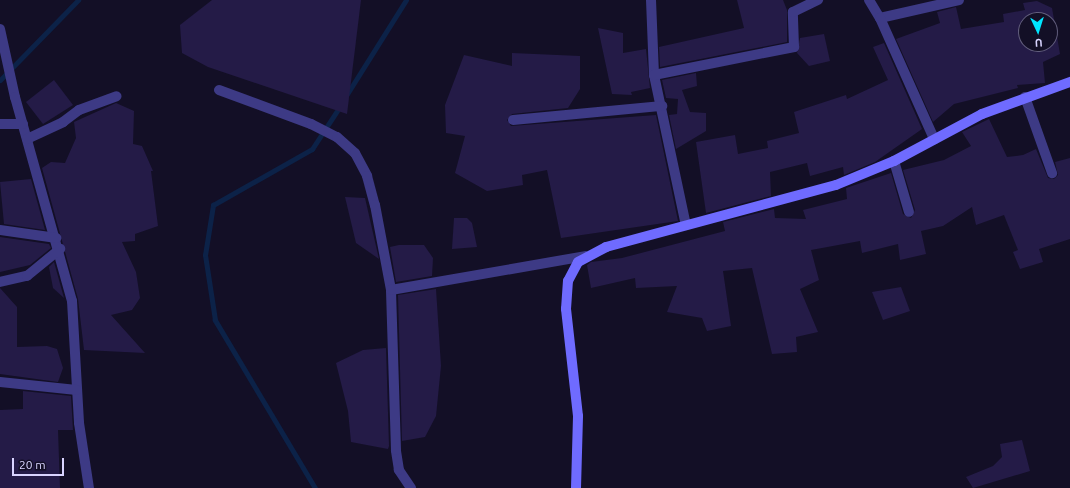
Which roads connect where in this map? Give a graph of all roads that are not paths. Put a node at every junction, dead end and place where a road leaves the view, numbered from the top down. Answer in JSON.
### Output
{"nodes":[{"id":1,"x":651,"y":0,"type":"edge"},
{"id":2,"x":818,"y":0,"type":"edge"},
{"id":3,"x":869,"y":0,"type":"edge"},
{"id":4,"x":958,"y":0,"type":"edge"},
{"id":5,"x":880,"y":18,"type":"junction"},
{"id":6,"x":0,"y":29,"type":"edge"},
{"id":7,"x":654,"y":75,"type":"junction"},
{"id":8,"x":1070,"y":82,"type":"edge"},
{"id":9,"x":219,"y":90,"type":"dead end"},
{"id":10,"x":117,"y":96,"type":"dead end"},
{"id":11,"x":1025,"y":97,"type":"junction"},
{"id":12,"x":662,"y":106,"type":"junction"},
{"id":13,"x":513,"y":120,"type":"dead end"},
{"id":14,"x":0,"y":124,"type":"edge"},
{"id":15,"x":23,"y":124,"type":"junction"},
{"id":16,"x":27,"y":139,"type":"junction"},
{"id":17,"x":934,"y":139,"type":"junction"},
{"id":18,"x":894,"y":161,"type":"junction"},
{"id":19,"x":1052,"y":173,"type":"dead end"},
{"id":20,"x":909,"y":212,"type":"dead end"},
{"id":21,"x":686,"y":225,"type":"junction"},
{"id":22,"x":0,"y":230,"type":"edge"},
{"id":23,"x":56,"y":238,"type":"junction"},
{"id":24,"x":60,"y":249,"type":"junction"},
{"id":25,"x":585,"y":256,"type":"junction"},
{"id":26,"x":0,"y":282,"type":"edge"},
{"id":27,"x":391,"y":290,"type":"junction"},
{"id":28,"x":0,"y":382,"type":"edge"},
{"id":29,"x":77,"y":390,"type":"junction"},
{"id":30,"x":89,"y":488,"type":"edge"},
{"id":31,"x":410,"y":488,"type":"edge"},
{"id":32,"x":576,"y":488,"type":"edge"}],
"edges":[{"from":1,"to":7,"type":"street"},
{"from":2,"to":7,"type":"street"},
{"from":3,"to":5,"type":"street"},
{"from":4,"to":5,"type":"street"},
{"from":5,"to":17,"type":"street"},
{"from":6,"to":15,"type":"street"},
{"from":7,"to":12,"type":"street"},
{"from":8,"to":11,"type":"street"},
{"from":9,"to":27,"type":"street"},
{"from":10,"to":16,"type":"street"},
{"from":11,"to":17,"type":"street"},
{"from":11,"to":19,"type":"street"},
{"from":12,"to":13,"type":"street"},
{"from":12,"to":21,"type":"street"},
{"from":14,"to":15,"type":"street"},
{"from":15,"to":16,"type":"street"},
{"from":16,"to":23,"type":"street"},
{"from":17,"to":18,"type":"street"},
{"from":18,"to":20,"type":"street"},
{"from":18,"to":21,"type":"street"},
{"from":21,"to":25,"type":"street"},
{"from":22,"to":23,"type":"street"},
{"from":23,"to":24,"type":"street"},
{"from":24,"to":26,"type":"street"},
{"from":24,"to":29,"type":"street"},
{"from":25,"to":27,"type":"street"},
{"from":25,"to":32,"type":"street"},
{"from":27,"to":31,"type":"street"},
{"from":28,"to":29,"type":"street"},
{"from":29,"to":30,"type":"street"}]}
